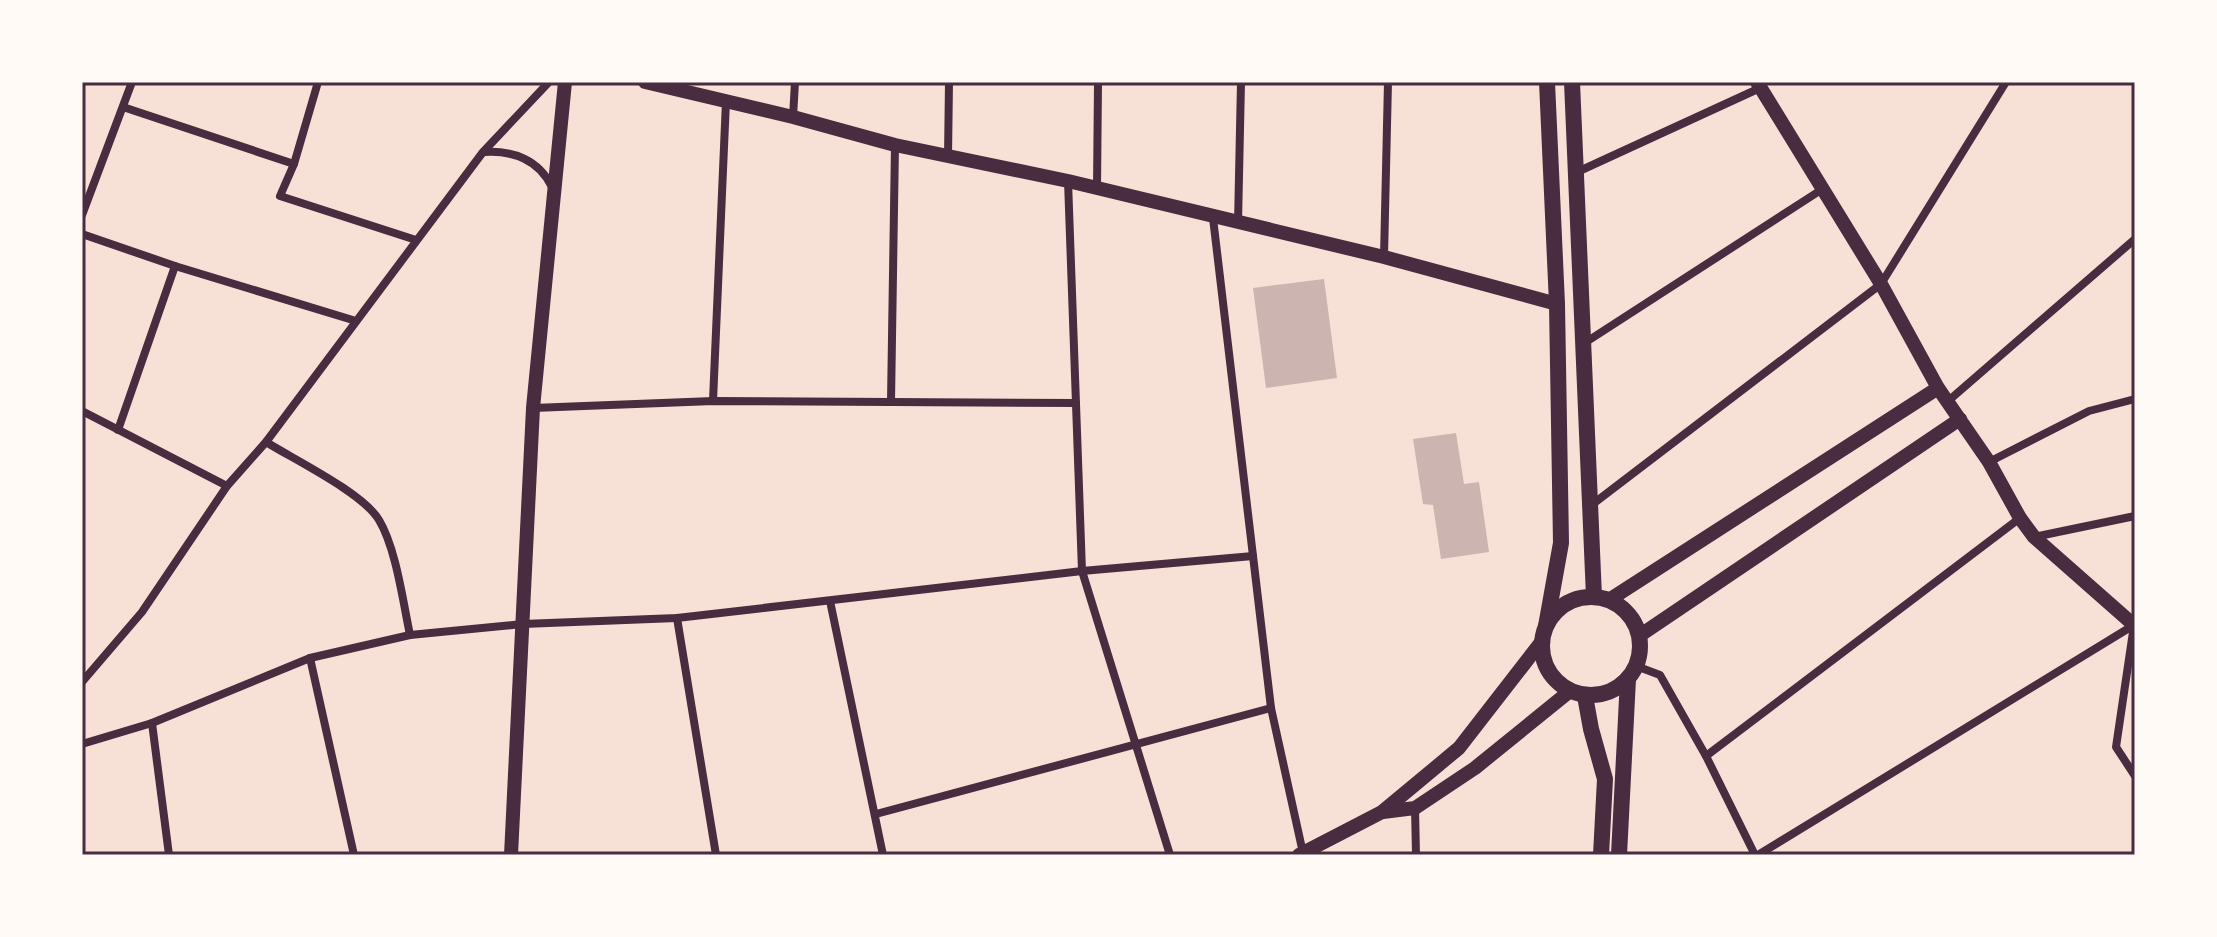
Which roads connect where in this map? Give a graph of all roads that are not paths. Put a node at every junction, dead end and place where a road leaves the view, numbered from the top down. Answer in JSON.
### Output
{"nodes":[{"id":1,"x":132,"y":82,"type":"edge"},
{"id":2,"x":318,"y":82,"type":"edge"},
{"id":3,"x":549,"y":82,"type":"edge"},
{"id":4,"x":565,"y":82,"type":"edge"},
{"id":5,"x":645,"y":82,"type":"edge"},
{"id":6,"x":795,"y":82,"type":"edge"},
{"id":7,"x":949,"y":82,"type":"edge"},
{"id":8,"x":1098,"y":82,"type":"edge"},
{"id":9,"x":1241,"y":82,"type":"edge"},
{"id":10,"x":1388,"y":82,"type":"edge"},
{"id":11,"x":1547,"y":82,"type":"edge"},
{"id":12,"x":1572,"y":82,"type":"edge"},
{"id":13,"x":2006,"y":82,"type":"edge"},
{"id":14,"x":1758,"y":85,"type":"edge"},
{"id":15,"x":726,"y":101,"type":"junction"},
{"id":16,"x":123,"y":107,"type":"junction"},
{"id":17,"x":793,"y":117,"type":"junction"},
{"id":18,"x":895,"y":145,"type":"junction"},
{"id":19,"x":483,"y":152,"type":"junction"},
{"id":20,"x":948,"y":157,"type":"junction"},
{"id":21,"x":294,"y":164,"type":"junction"},
{"id":22,"x":1574,"y":174,"type":"junction"},
{"id":23,"x":1068,"y":181,"type":"junction"},
{"id":24,"x":1097,"y":189,"type":"junction"},
{"id":25,"x":1821,"y":190,"type":"junction"},
{"id":26,"x":555,"y":193,"type":"junction"},
{"id":27,"x":82,"y":213,"type":"edge"},
{"id":28,"x":1213,"y":218,"type":"junction"},
{"id":29,"x":1238,"y":224,"type":"junction"},
{"id":30,"x":82,"y":234,"type":"edge"},
{"id":31,"x":2135,"y":239,"type":"edge"},
{"id":32,"x":416,"y":240,"type":"junction"},
{"id":33,"x":1384,"y":257,"type":"junction"},
{"id":34,"x":175,"y":266,"type":"junction"},
{"id":35,"x":1881,"y":284,"type":"junction"},
{"id":36,"x":1557,"y":304,"type":"junction"},
{"id":37,"x":356,"y":321,"type":"junction"},
{"id":38,"x":1581,"y":345,"type":"junction"},
{"id":39,"x":1938,"y":388,"type":"junction"},
{"id":40,"x":2135,"y":399,"type":"edge"},
{"id":41,"x":713,"y":401,"type":"junction"},
{"id":42,"x":891,"y":402,"type":"junction"},
{"id":43,"x":1947,"y":402,"type":"junction"},
{"id":44,"x":1076,"y":403,"type":"junction"},
{"id":45,"x":533,"y":408,"type":"junction"},
{"id":46,"x":82,"y":411,"type":"edge"},
{"id":47,"x":1960,"y":419,"type":"junction"},
{"id":48,"x":118,"y":430,"type":"junction"},
{"id":49,"x":266,"y":442,"type":"junction"},
{"id":50,"x":1989,"y":462,"type":"junction"},
{"id":51,"x":227,"y":486,"type":"junction"},
{"id":52,"x":1589,"y":507,"type":"junction"},
{"id":53,"x":2135,"y":516,"type":"edge"},
{"id":54,"x":2020,"y":518,"type":"junction"},
{"id":55,"x":2034,"y":537,"type":"junction"},
{"id":56,"x":1253,"y":556,"type":"junction"},
{"id":57,"x":1082,"y":571,"type":"junction"},
{"id":58,"x":1601,"y":598,"type":"junction"},
{"id":59,"x":830,"y":601,"type":"junction"},
{"id":60,"x":677,"y":618,"type":"junction"},
{"id":61,"x":523,"y":624,"type":"junction"},
{"id":62,"x":2134,"y":626,"type":"edge"},
{"id":63,"x":1544,"y":634,"type":"junction"},
{"id":64,"x":410,"y":635,"type":"junction"},
{"id":65,"x":1639,"y":636,"type":"junction"},
{"id":66,"x":310,"y":658,"type":"junction"},
{"id":67,"x":1632,"y":673,"type":"junction"},
{"id":68,"x":82,"y":682,"type":"edge"},
{"id":69,"x":1578,"y":694,"type":"junction"},
{"id":70,"x":1271,"y":708,"type":"junction"},
{"id":71,"x":152,"y":723,"type":"junction"},
{"id":72,"x":82,"y":744,"type":"edge"},
{"id":73,"x":1137,"y":744,"type":"junction"},
{"id":74,"x":1706,"y":756,"type":"junction"},
{"id":75,"x":2135,"y":776,"type":"edge"},
{"id":76,"x":1415,"y":808,"type":"junction"},
{"id":77,"x":1382,"y":812,"type":"junction"},
{"id":78,"x":876,"y":814,"type":"junction"},
{"id":79,"x":1301,"y":854,"type":"edge"},
{"id":80,"x":169,"y":855,"type":"edge"},
{"id":81,"x":354,"y":855,"type":"edge"},
{"id":82,"x":511,"y":855,"type":"edge"},
{"id":83,"x":716,"y":855,"type":"edge"},
{"id":84,"x":883,"y":855,"type":"edge"},
{"id":85,"x":1170,"y":855,"type":"edge"},
{"id":86,"x":1416,"y":855,"type":"edge"},
{"id":87,"x":1601,"y":855,"type":"edge"},
{"id":88,"x":1619,"y":855,"type":"edge"},
{"id":89,"x":1756,"y":855,"type":"edge"}],
"edges":[{"from":1,"to":16,"type":"street"},
{"from":2,"to":21,"type":"street"},
{"from":3,"to":19,"type":"street"},
{"from":4,"to":26,"type":"street"},
{"from":5,"to":15,"type":"street"},
{"from":6,"to":17,"type":"street"},
{"from":7,"to":20,"type":"street"},
{"from":8,"to":24,"type":"street"},
{"from":9,"to":29,"type":"street"},
{"from":10,"to":33,"type":"street"},
{"from":11,"to":36,"type":"main road"},
{"from":12,"to":22,"type":"main road"},
{"from":13,"to":35,"type":"street"},
{"from":14,"to":22,"type":"street"},
{"from":14,"to":25,"type":"street"},
{"from":15,"to":17,"type":"street"},
{"from":15,"to":41,"type":"street"},
{"from":16,"to":21,"type":"street"},
{"from":16,"to":27,"type":"street"},
{"from":17,"to":18,"type":"street"},
{"from":18,"to":20,"type":"street"},
{"from":18,"to":42,"type":"street"},
{"from":19,"to":26,"type":"street"},
{"from":19,"to":32,"type":"street"},
{"from":20,"to":23,"type":"street"},
{"from":21,"to":32,"type":"street"},
{"from":22,"to":38,"type":"main road"},
{"from":23,"to":24,"type":"street"},
{"from":23,"to":44,"type":"street"},
{"from":24,"to":28,"type":"street"},
{"from":25,"to":35,"type":"street"},
{"from":25,"to":38,"type":"street"},
{"from":26,"to":45,"type":"street"},
{"from":28,"to":29,"type":"street"},
{"from":28,"to":56,"type":"street"},
{"from":29,"to":33,"type":"street"},
{"from":30,"to":34,"type":"street"},
{"from":31,"to":43,"type":"street"},
{"from":32,"to":37,"type":"street"},
{"from":33,"to":36,"type":"street"},
{"from":34,"to":37,"type":"street"},
{"from":34,"to":48,"type":"street"},
{"from":35,"to":39,"type":"street"},
{"from":35,"to":52,"type":"street"},
{"from":36,"to":63,"type":"main road"},
{"from":37,"to":49,"type":"street"},
{"from":38,"to":52,"type":"main road"},
{"from":39,"to":43,"type":"street"},
{"from":39,"to":58,"type":"street"},
{"from":40,"to":50,"type":"street"},
{"from":41,"to":42,"type":"street"},
{"from":41,"to":45,"type":"street"},
{"from":42,"to":44,"type":"street"},
{"from":43,"to":47,"type":"street"},
{"from":44,"to":57,"type":"street"},
{"from":45,"to":61,"type":"street"},
{"from":46,"to":48,"type":"street"},
{"from":47,"to":50,"type":"street"},
{"from":47,"to":65,"type":"street"},
{"from":48,"to":51,"type":"street"},
{"from":49,"to":51,"type":"street"},
{"from":49,"to":64,"type":"street"},
{"from":50,"to":54,"type":"street"},
{"from":51,"to":68,"type":"street"},
{"from":52,"to":58,"type":"main road"},
{"from":53,"to":55,"type":"street"},
{"from":54,"to":55,"type":"street"},
{"from":54,"to":74,"type":"street"},
{"from":55,"to":62,"type":"street"},
{"from":56,"to":57,"type":"street"},
{"from":56,"to":70,"type":"street"},
{"from":57,"to":59,"type":"street"},
{"from":57,"to":73,"type":"street"},
{"from":58,"to":63,"type":"main road"},
{"from":58,"to":65,"type":"main road"},
{"from":59,"to":60,"type":"street"},
{"from":59,"to":78,"type":"street"},
{"from":60,"to":61,"type":"street"},
{"from":60,"to":83,"type":"street"},
{"from":61,"to":64,"type":"street"},
{"from":61,"to":82,"type":"street"},
{"from":62,"to":75,"type":"street"},
{"from":62,"to":89,"type":"street"},
{"from":63,"to":69,"type":"main road"},
{"from":63,"to":77,"type":"street"},
{"from":64,"to":66,"type":"street"},
{"from":65,"to":67,"type":"main road"},
{"from":66,"to":71,"type":"street"},
{"from":66,"to":81,"type":"street"},
{"from":67,"to":69,"type":"main road"},
{"from":67,"to":74,"type":"street"},
{"from":67,"to":88,"type":"main road"},
{"from":69,"to":76,"type":"street"},
{"from":69,"to":87,"type":"main road"},
{"from":70,"to":73,"type":"street"},
{"from":70,"to":79,"type":"street"},
{"from":71,"to":72,"type":"street"},
{"from":71,"to":80,"type":"street"},
{"from":73,"to":78,"type":"street"},
{"from":73,"to":85,"type":"street"},
{"from":74,"to":89,"type":"street"},
{"from":76,"to":77,"type":"street"},
{"from":76,"to":86,"type":"street"},
{"from":77,"to":79,"type":"street"},
{"from":78,"to":84,"type":"street"}]}
